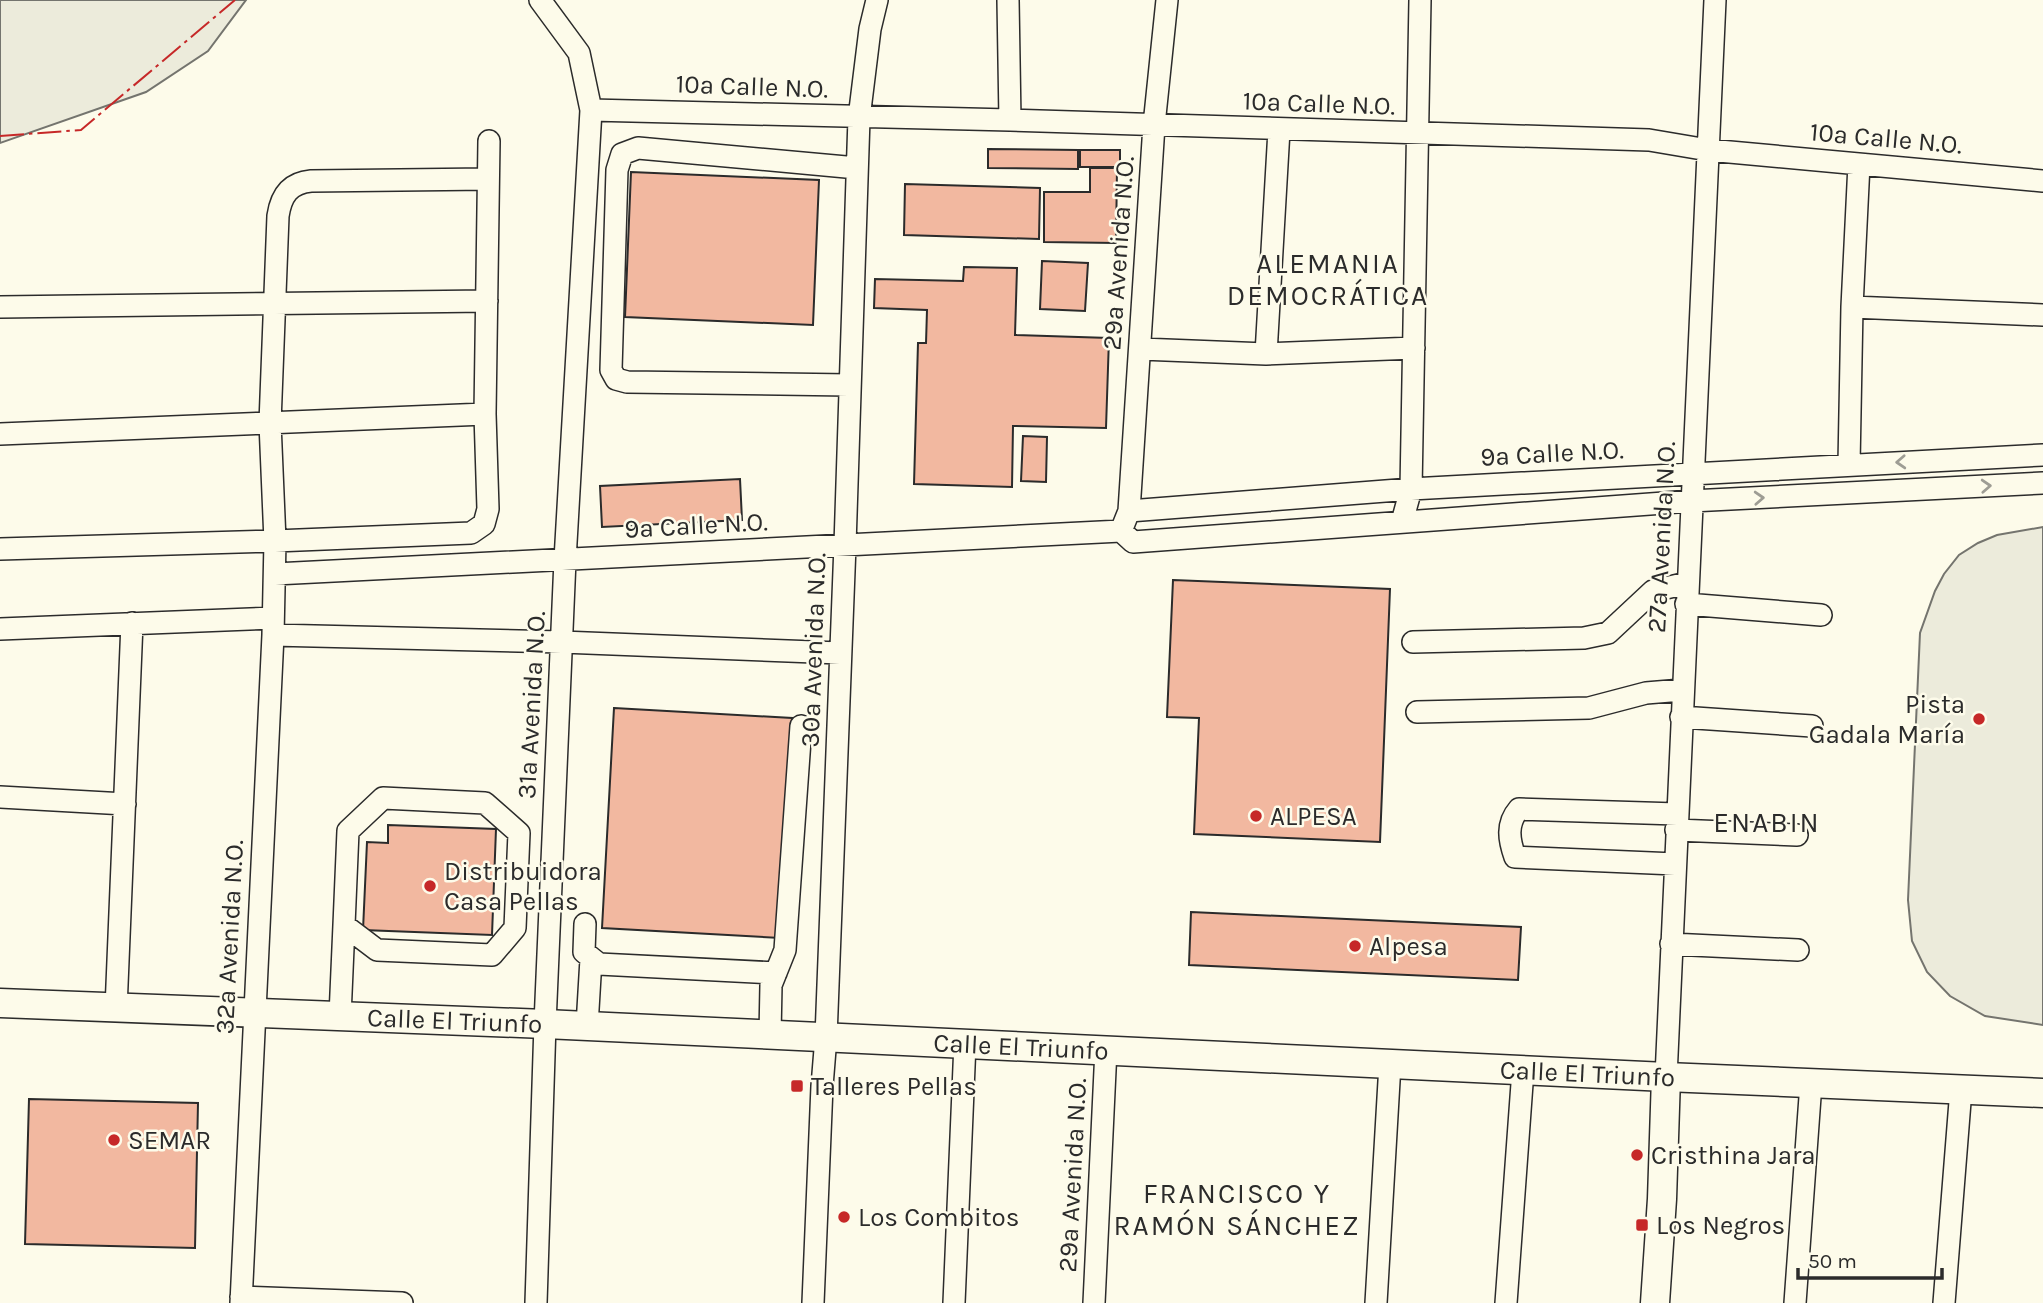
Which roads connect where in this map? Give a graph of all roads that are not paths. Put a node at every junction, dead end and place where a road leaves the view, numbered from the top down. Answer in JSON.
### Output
{"nodes":[{"id":1,"x":540,"y":0,"type":"edge"},
{"id":2,"x":877,"y":0,"type":"edge"},
{"id":3,"x":1008,"y":0,"type":"edge"},
{"id":4,"x":1167,"y":0,"type":"edge"},
{"id":5,"x":1420,"y":0,"type":"edge"},
{"id":6,"x":1715,"y":0,"type":"edge"},
{"id":7,"x":591,"y":110,"type":"junction"},
{"id":8,"x":859,"y":118,"type":"junction"},
{"id":9,"x":1010,"y":120,"type":"junction"},
{"id":10,"x":1154,"y":125,"type":"junction"},
{"id":11,"x":1279,"y":130,"type":"junction"},
{"id":12,"x":1417,"y":134,"type":"junction"},
{"id":13,"x":489,"y":141,"type":"dead end"},
{"id":14,"x":1708,"y":150,"type":"junction"},
{"id":15,"x":1860,"y":164,"type":"junction"},
{"id":16,"x":857,"y":168,"type":"junction"},
{"id":17,"x":488,"y":179,"type":"junction"},
{"id":18,"x":2043,"y":181,"type":"edge"},
{"id":19,"x":487,"y":301,"type":"junction"},
{"id":20,"x":275,"y":303,"type":"junction"},
{"id":21,"x":0,"y":307,"type":"edge"},
{"id":22,"x":1852,"y":307,"type":"junction"},
{"id":23,"x":2043,"y":315,"type":"edge"},
{"id":24,"x":1414,"y":348,"type":"junction"},
{"id":25,"x":1140,"y":349,"type":"junction"},
{"id":26,"x":1266,"y":354,"type":"junction"},
{"id":27,"x":849,"y":385,"type":"junction"},
{"id":28,"x":485,"y":414,"type":"junction"},
{"id":29,"x":270,"y":424,"type":"junction"},
{"id":30,"x":0,"y":434,"type":"edge"},
{"id":31,"x":2043,"y":454,"type":"edge"},
{"id":32,"x":1849,"y":464,"type":"junction"},
{"id":33,"x":1692,"y":473,"type":"junction"},
{"id":34,"x":2043,"y":483,"type":"edge"},
{"id":35,"x":1411,"y":489,"type":"junction"},
{"id":36,"x":1691,"y":501,"type":"junction"},
{"id":37,"x":1129,"y":511,"type":"junction"},
{"id":38,"x":1402,"y":522,"type":"junction"},
{"id":39,"x":1121,"y":531,"type":"junction"},
{"id":40,"x":275,"y":541,"type":"junction"},
{"id":41,"x":845,"y":545,"type":"junction"},
{"id":42,"x":0,"y":549,"type":"edge"},
{"id":43,"x":565,"y":561,"type":"junction"},
{"id":44,"x":275,"y":574,"type":"junction"},
{"id":45,"x":1687,"y":594,"type":"junction"},
{"id":46,"x":1821,"y":615,"type":"dead end"},
{"id":47,"x":132,"y":624,"type":"junction"},
{"id":48,"x":273,"y":626,"type":"junction"},
{"id":49,"x":0,"y":629,"type":"edge"},
{"id":50,"x":562,"y":642,"type":"junction"},
{"id":51,"x":1413,"y":642,"type":"dead end"},
{"id":52,"x":840,"y":653,"type":"junction"},
{"id":53,"x":1682,"y":690,"type":"junction"},
{"id":54,"x":1417,"y":712,"type":"dead end"},
{"id":55,"x":1681,"y":717,"type":"junction"},
{"id":56,"x":801,"y":726,"type":"dead end"},
{"id":57,"x":1812,"y":726,"type":"dead end"},
{"id":58,"x":0,"y":797,"type":"edge"},
{"id":59,"x":125,"y":804,"type":"junction"},
{"id":60,"x":1677,"y":822,"type":"junction"},
{"id":61,"x":1797,"y":835,"type":"dead end"},
{"id":62,"x":1675,"y":864,"type":"junction"},
{"id":63,"x":585,"y":924,"type":"dead end"},
{"id":64,"x":344,"y":925,"type":"junction"},
{"id":65,"x":1671,"y":944,"type":"junction"},
{"id":66,"x":1798,"y":950,"type":"dead end"},
{"id":67,"x":592,"y":959,"type":"junction"},
{"id":68,"x":776,"y":973,"type":"junction"},
{"id":69,"x":0,"y":1003,"type":"edge"},
{"id":70,"x":116,"y":1009,"type":"junction"},
{"id":71,"x":254,"y":1013,"type":"junction"},
{"id":72,"x":340,"y":1016,"type":"junction"},
{"id":73,"x":545,"y":1024,"type":"junction"},
{"id":74,"x":587,"y":1026,"type":"junction"},
{"id":75,"x":770,"y":1035,"type":"junction"},
{"id":76,"x":826,"y":1037,"type":"junction"},
{"id":77,"x":965,"y":1043,"type":"junction"},
{"id":78,"x":1106,"y":1049,"type":"junction"},
{"id":79,"x":1391,"y":1063,"type":"junction"},
{"id":80,"x":1523,"y":1070,"type":"junction"},
{"id":81,"x":1666,"y":1077,"type":"junction"},
{"id":82,"x":1811,"y":1083,"type":"junction"},
{"id":83,"x":1961,"y":1089,"type":"junction"},
{"id":84,"x":2043,"y":1093,"type":"edge"},
{"id":85,"x":241,"y":1300,"type":"edge"},
{"id":86,"x":402,"y":1303,"type":"edge"},
{"id":87,"x":536,"y":1303,"type":"edge"},
{"id":88,"x":813,"y":1303,"type":"edge"},
{"id":89,"x":954,"y":1303,"type":"edge"},
{"id":90,"x":1094,"y":1303,"type":"edge"},
{"id":91,"x":1376,"y":1303,"type":"edge"},
{"id":92,"x":1506,"y":1303,"type":"edge"},
{"id":93,"x":1655,"y":1303,"type":"edge"},
{"id":94,"x":1795,"y":1303,"type":"edge"},
{"id":95,"x":1944,"y":1303,"type":"edge"}],
"edges":[{"from":1,"to":7,"type":"street","name":"31a Avenida N.O."},
{"from":2,"to":8,"type":"street","name":"30a Avenida N.O."},
{"from":3,"to":9,"type":"street"},
{"from":4,"to":10,"type":"street","name":"29a Avenida N.O."},
{"from":5,"to":12,"type":"street"},
{"from":6,"to":14,"type":"street","name":"27a Avenida N.O."},
{"from":7,"to":8,"type":"street","name":"10a Calle N.O."},
{"from":7,"to":43,"type":"street","name":"31a Avenida N.O."},
{"from":8,"to":9,"type":"street","name":"10a Calle N.O."},
{"from":8,"to":16,"type":"street","name":"30a Avenida N.O."},
{"from":9,"to":10,"type":"street","name":"10a Calle N.O."},
{"from":10,"to":11,"type":"street","name":"10a Calle N.O."},
{"from":10,"to":25,"type":"street","name":"29a Avenida N.O."},
{"from":11,"to":12,"type":"street","name":"10a Calle N.O."},
{"from":11,"to":26,"type":"street"},
{"from":12,"to":14,"type":"street","name":"10a Calle N.O."},
{"from":12,"to":24,"type":"street"},
{"from":13,"to":17,"type":"street"},
{"from":14,"to":15,"type":"street","name":"10a Calle N.O."},
{"from":14,"to":33,"type":"street","name":"27a Avenida N.O."},
{"from":15,"to":18,"type":"street","name":"10a Calle N.O."},
{"from":15,"to":22,"type":"street"},
{"from":16,"to":27,"type":"street","name":"30a Avenida N.O."},
{"from":16,"to":27,"type":"street"},
{"from":17,"to":19,"type":"street"},
{"from":17,"to":20,"type":"street","name":"32a Avenida N.O."},
{"from":19,"to":20,"type":"street"},
{"from":19,"to":28,"type":"street"},
{"from":20,"to":21,"type":"street"},
{"from":20,"to":29,"type":"street","name":"32a Avenida N.O."},
{"from":22,"to":23,"type":"street"},
{"from":22,"to":32,"type":"street"},
{"from":24,"to":26,"type":"street"},
{"from":24,"to":35,"type":"street"},
{"from":25,"to":26,"type":"street"},
{"from":25,"to":37,"type":"street","name":"29a Avenida N.O."},
{"from":27,"to":41,"type":"street","name":"30a Avenida N.O."},
{"from":28,"to":29,"type":"street"},
{"from":28,"to":40,"type":"street"},
{"from":29,"to":30,"type":"street"},
{"from":29,"to":40,"type":"street","name":"32a Avenida N.O."},
{"from":31,"to":32,"type":"street","name":"9a Calle N.O.","one_way":true},
{"from":32,"to":33,"type":"street","name":"9a Calle N.O."},
{"from":33,"to":35,"type":"street","name":"9a Calle N.O."},
{"from":33,"to":36,"type":"street","name":"27a Avenida N.O."},
{"from":36,"to":34,"type":"street","name":"9a Calle N.O.","one_way":true},
{"from":35,"to":37,"type":"street","name":"9a Calle N.O."},
{"from":35,"to":38,"type":"street"},
{"from":36,"to":38,"type":"street","name":"9a Calle N.O."},
{"from":36,"to":45,"type":"street","name":"27a Avenida N.O."},
{"from":37,"to":39,"type":"street"},
{"from":38,"to":39,"type":"street","name":"9a Calle N.O."},
{"from":39,"to":41,"type":"street","name":"9a Calle N.O."},
{"from":40,"to":42,"type":"street"},
{"from":40,"to":44,"type":"street","name":"32a Avenida N.O."},
{"from":41,"to":43,"type":"street","name":"9a Calle N.O."},
{"from":41,"to":52,"type":"street","name":"30a Avenida N.O."},
{"from":43,"to":44,"type":"street","name":"9a Calle N.O."},
{"from":43,"to":50,"type":"street","name":"31a Avenida N.O."},
{"from":44,"to":48,"type":"street","name":"32a Avenida N.O."},
{"from":45,"to":46,"type":"street"},
{"from":45,"to":51,"type":"street"},
{"from":45,"to":53,"type":"street","name":"27a Avenida N.O."},
{"from":47,"to":48,"type":"street"},
{"from":47,"to":49,"type":"street"},
{"from":47,"to":59,"type":"street"},
{"from":48,"to":50,"type":"street"},
{"from":48,"to":71,"type":"street","name":"32a Avenida N.O."},
{"from":50,"to":52,"type":"street"},
{"from":50,"to":73,"type":"street","name":"31a Avenida N.O."},
{"from":52,"to":76,"type":"street","name":"30a Avenida N.O."},
{"from":53,"to":54,"type":"street"},
{"from":53,"to":55,"type":"street","name":"27a Avenida N.O."},
{"from":55,"to":57,"type":"street"},
{"from":55,"to":60,"type":"street","name":"27a Avenida N.O."},
{"from":56,"to":68,"type":"street"},
{"from":58,"to":59,"type":"street"},
{"from":59,"to":70,"type":"street"},
{"from":60,"to":61,"type":"street"},
{"from":60,"to":62,"type":"street","name":"27a Avenida N.O."},
{"from":60,"to":62,"type":"street"},
{"from":62,"to":65,"type":"street","name":"27a Avenida N.O."},
{"from":63,"to":67,"type":"street"},
{"from":64,"to":64,"type":"street"},
{"from":64,"to":72,"type":"street"},
{"from":65,"to":66,"type":"street"},
{"from":65,"to":81,"type":"street","name":"27a Avenida N.O."},
{"from":67,"to":68,"type":"street"},
{"from":67,"to":74,"type":"street"},
{"from":68,"to":75,"type":"street"},
{"from":69,"to":70,"type":"main road","name":"Calle El Triunfo"},
{"from":70,"to":71,"type":"main road","name":"Calle El Triunfo"},
{"from":71,"to":72,"type":"main road","name":"Calle El Triunfo"},
{"from":71,"to":85,"type":"street","name":"32a Avenida N.O."},
{"from":72,"to":73,"type":"main road","name":"Calle El Triunfo"},
{"from":73,"to":74,"type":"main road","name":"Calle El Triunfo"},
{"from":73,"to":87,"type":"street","name":"31a Avenida N.O."},
{"from":74,"to":75,"type":"main road","name":"Calle El Triunfo"},
{"from":75,"to":76,"type":"main road","name":"Calle El Triunfo"},
{"from":76,"to":77,"type":"main road","name":"Calle El Triunfo"},
{"from":76,"to":88,"type":"street","name":"30a Avenida N.O."},
{"from":77,"to":78,"type":"main road","name":"Calle El Triunfo"},
{"from":77,"to":89,"type":"street"},
{"from":78,"to":79,"type":"main road","name":"Calle El Triunfo"},
{"from":78,"to":90,"type":"street","name":"29a Avenida N.O."},
{"from":79,"to":80,"type":"main road","name":"Calle El Triunfo"},
{"from":79,"to":91,"type":"street"},
{"from":80,"to":81,"type":"main road","name":"Calle El Triunfo"},
{"from":80,"to":92,"type":"street"},
{"from":81,"to":82,"type":"main road","name":"Calle El Triunfo"},
{"from":81,"to":93,"type":"main road"},
{"from":82,"to":83,"type":"main road","name":"Calle El Triunfo"},
{"from":82,"to":94,"type":"street"},
{"from":83,"to":84,"type":"main road","name":"Calle El Triunfo"},
{"from":83,"to":95,"type":"street"},
{"from":85,"to":86,"type":"street"}]}
